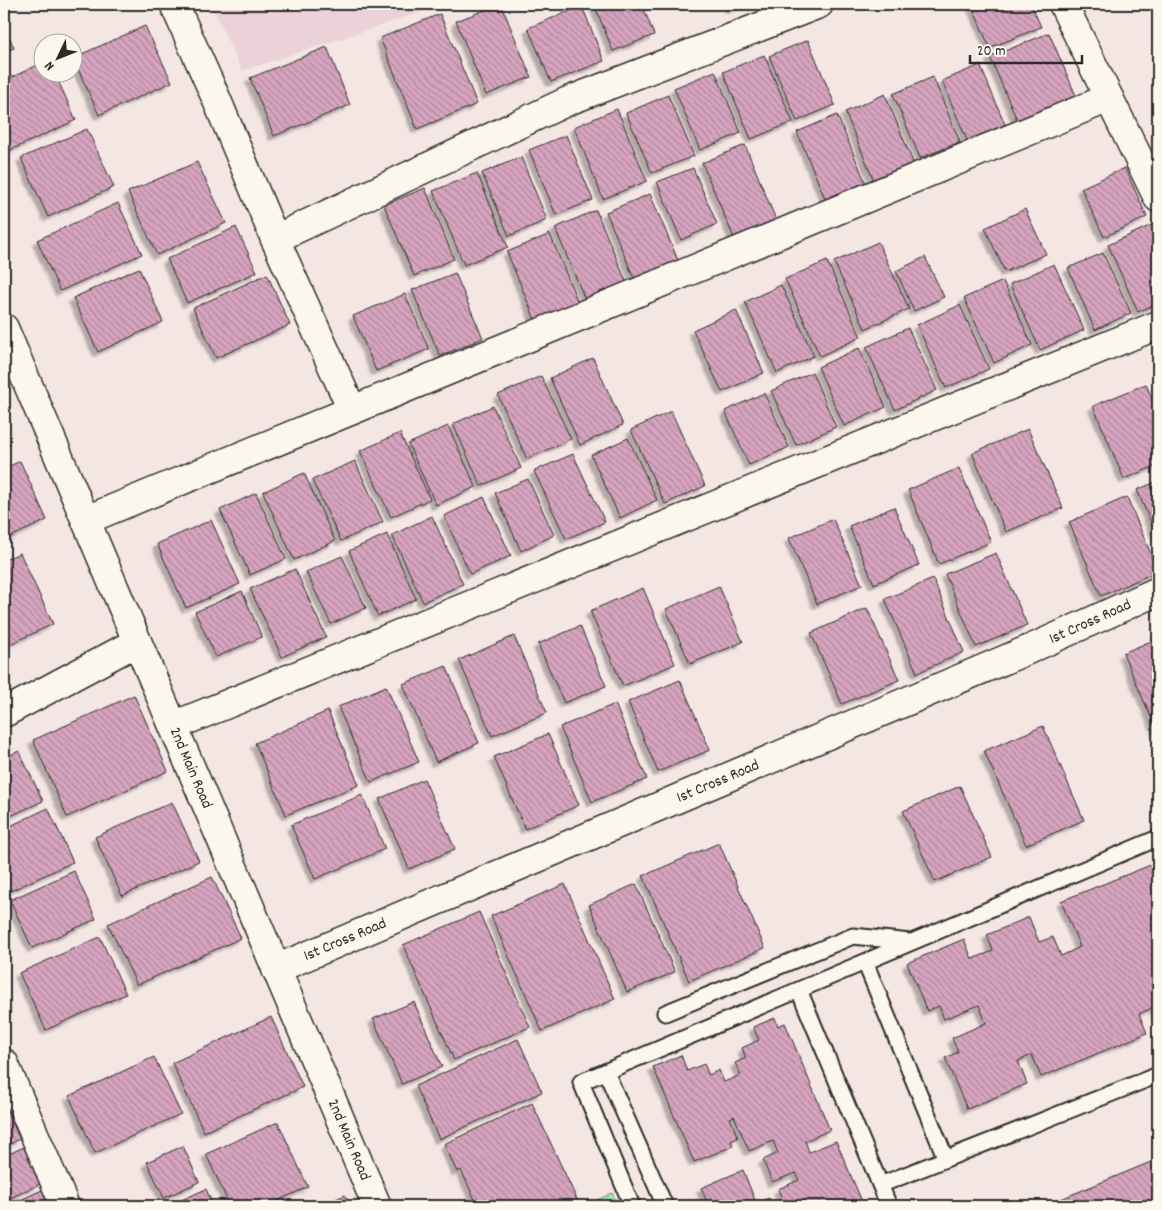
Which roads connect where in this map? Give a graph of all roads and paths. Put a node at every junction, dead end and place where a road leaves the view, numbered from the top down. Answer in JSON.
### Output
{"nodes":[{"id":1,"x":174,"y":4,"type":"edge"},
{"id":2,"x":819,"y":4,"type":"edge"},
{"id":3,"x":1062,"y":4,"type":"edge"},
{"id":4,"x":1109,"y":98,"type":"junction"},
{"id":5,"x":1158,"y":198,"type":"edge"},
{"id":6,"x":275,"y":239,"type":"junction"},
{"id":7,"x":1158,"y":325,"type":"edge"},
{"id":8,"x":4,"y":328,"type":"edge"},
{"id":9,"x":352,"y":410,"type":"junction"},
{"id":10,"x":86,"y":520,"type":"junction"},
{"id":11,"x":1158,"y":591,"type":"edge"},
{"id":12,"x":137,"y":642,"type":"junction"},
{"id":13,"x":4,"y":713,"type":"edge"},
{"id":14,"x":173,"y":726,"type":"junction"},
{"id":15,"x":1158,"y":838,"type":"edge"},
{"id":16,"x":912,"y":942,"type":"junction"},
{"id":17,"x":865,"y":962,"type":"junction"},
{"id":18,"x":276,"y":969,"type":"junction"},
{"id":19,"x":799,"y":990,"type":"junction"},
{"id":20,"x":665,"y":1013,"type":"dead end"},
{"id":21,"x":4,"y":1063,"type":"edge"},
{"id":22,"x":606,"y":1072,"type":"junction"},
{"id":23,"x":1158,"y":1075,"type":"edge"},
{"id":24,"x":946,"y":1159,"type":"junction"},
{"id":25,"x":880,"y":1185,"type":"junction"},
{"id":26,"x":64,"y":1206,"type":"edge"},
{"id":27,"x":377,"y":1206,"type":"edge"},
{"id":28,"x":632,"y":1206,"type":"edge"},
{"id":29,"x":665,"y":1206,"type":"edge"},
{"id":30,"x":889,"y":1206,"type":"edge"}],
"edges":[{"from":1,"to":6,"type":"street"},
{"from":2,"to":6,"type":"street"},
{"from":3,"to":4,"type":"street"},
{"from":4,"to":5,"type":"street"},
{"from":4,"to":9,"type":"street"},
{"from":6,"to":9,"type":"street"},
{"from":7,"to":14,"type":"street"},
{"from":8,"to":10,"type":"street","name":"2nd Main Road"},
{"from":9,"to":10,"type":"street"},
{"from":10,"to":12,"type":"street","name":"2nd Main Road"},
{"from":11,"to":18,"type":"street","name":"1st Cross Road"},
{"from":12,"to":13,"type":"street"},
{"from":12,"to":14,"type":"street","name":"2nd Main Road"},
{"from":14,"to":18,"type":"street","name":"2nd Main Road"},
{"from":15,"to":16,"type":"lane"},
{"from":16,"to":17,"type":"lane"},
{"from":16,"to":20,"type":"lane"},
{"from":17,"to":19,"type":"lane"},
{"from":17,"to":24,"type":"lane"},
{"from":18,"to":27,"type":"street","name":"2nd Main Road"},
{"from":19,"to":22,"type":"lane"},
{"from":19,"to":25,"type":"lane"},
{"from":21,"to":26,"type":"street"},
{"from":22,"to":28,"type":"lane"},
{"from":22,"to":29,"type":"lane"},
{"from":23,"to":24,"type":"lane"},
{"from":24,"to":25,"type":"lane"},
{"from":25,"to":30,"type":"lane"}]}
